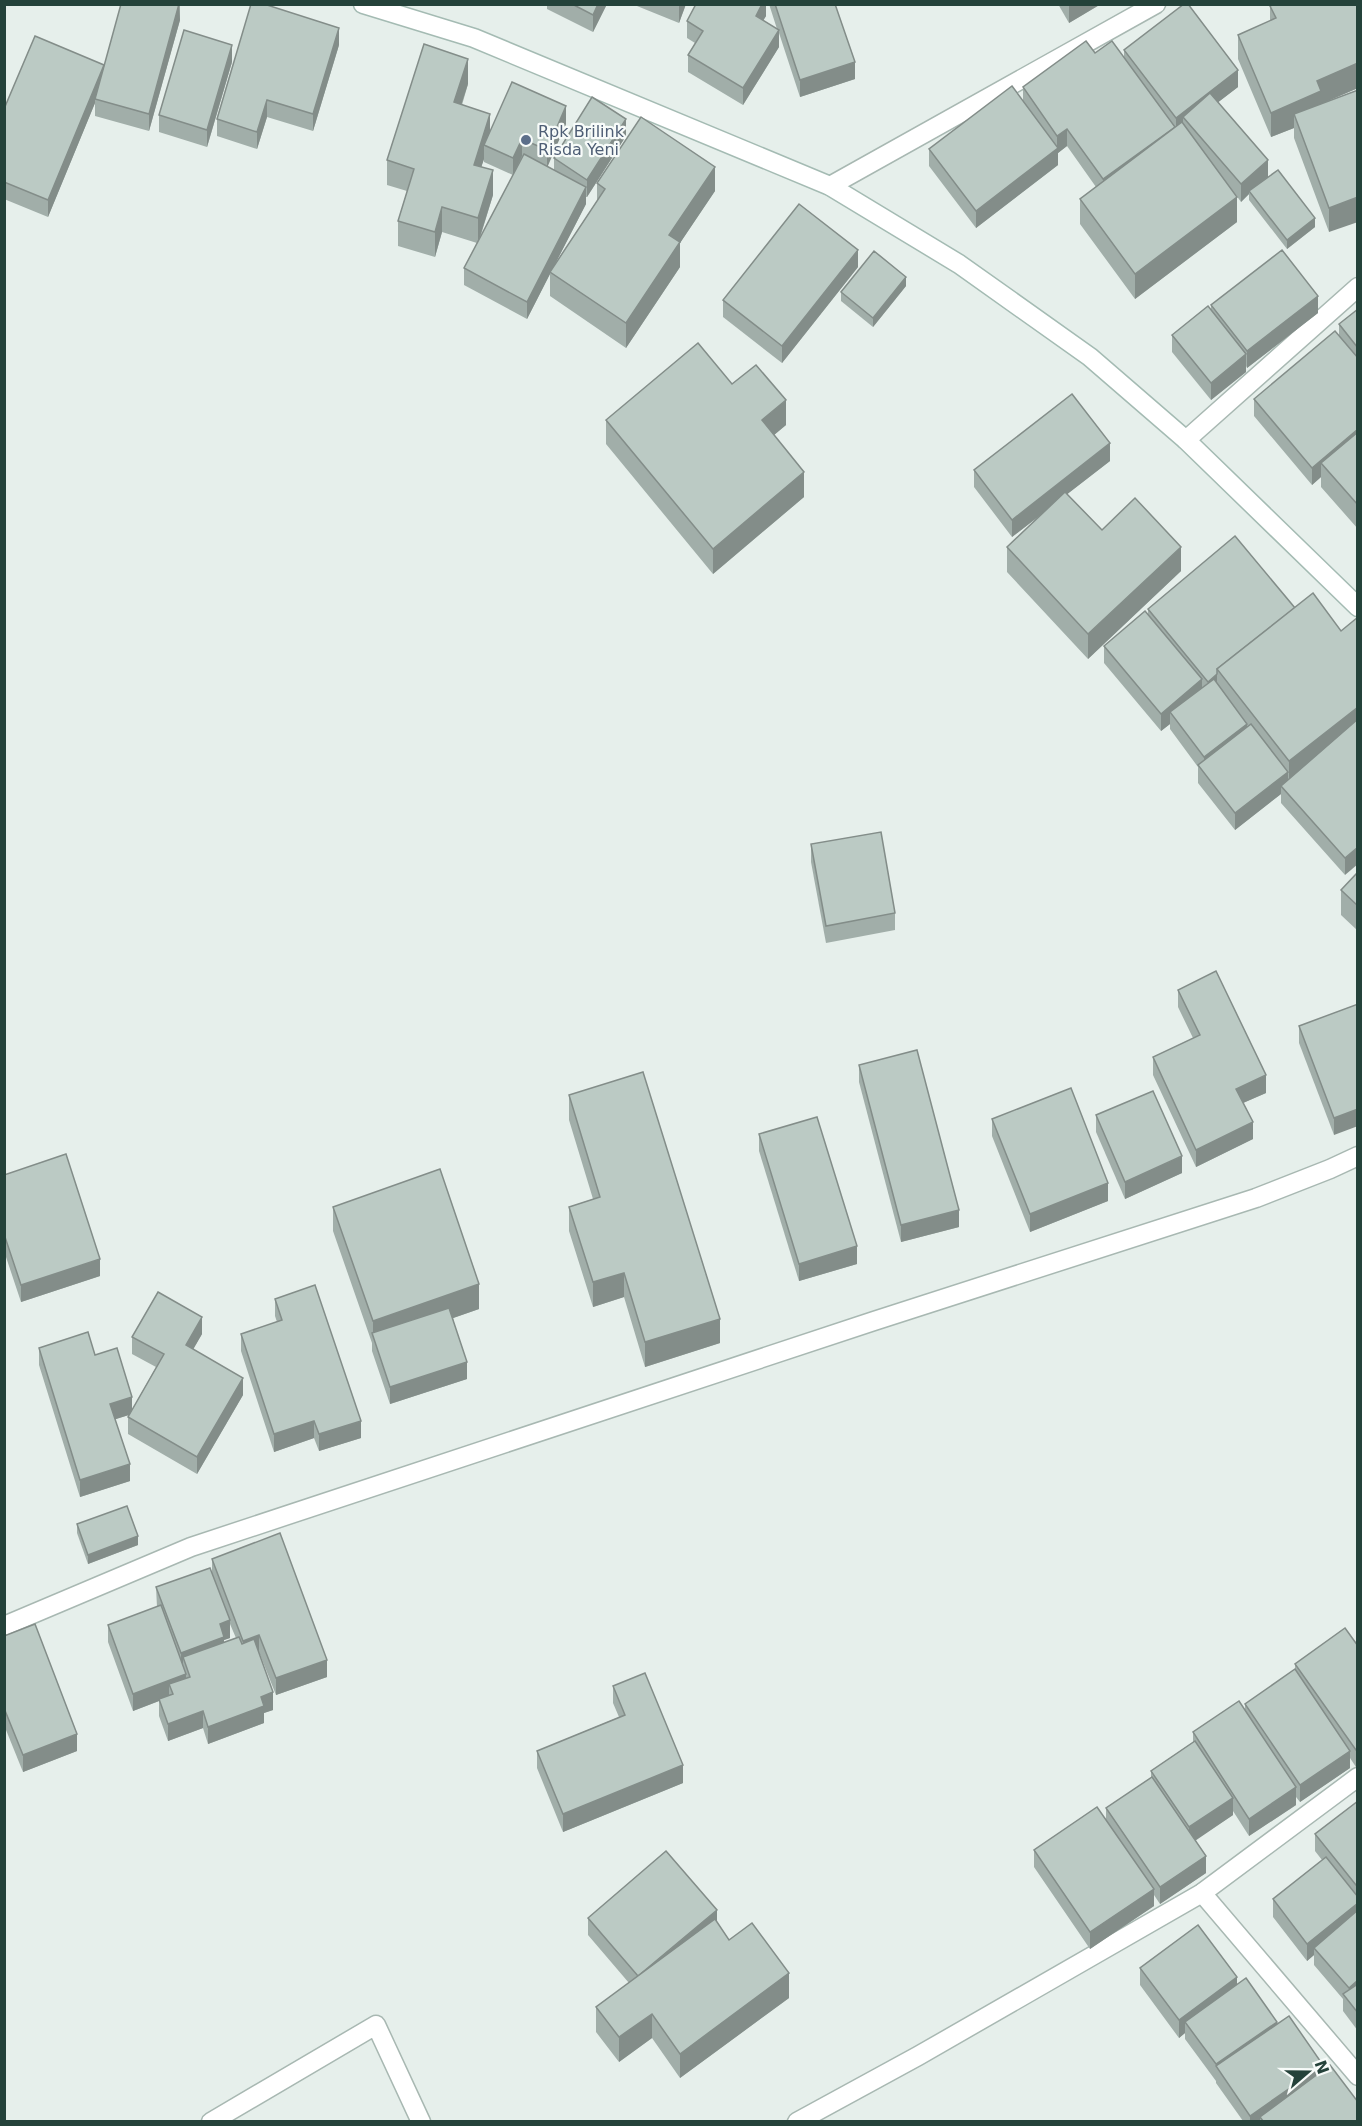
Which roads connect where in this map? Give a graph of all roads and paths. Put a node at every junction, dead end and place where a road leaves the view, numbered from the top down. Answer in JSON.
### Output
{"nodes":[{"id":1,"x":363,"y":4,"type":"edge"},
{"id":2,"x":1152,"y":5,"type":"edge"},
{"id":3,"x":830,"y":186,"type":"junction"},
{"id":4,"x":1358,"y":287,"type":"edge"},
{"id":5,"x":1186,"y":440,"type":"junction"},
{"id":6,"x":1358,"y":607,"type":"edge"},
{"id":7,"x":1358,"y":1156,"type":"edge"},
{"id":8,"x":4,"y":1626,"type":"edge"},
{"id":9,"x":1358,"y":1777,"type":"edge"},
{"id":10,"x":1203,"y":1893,"type":"junction"},
{"id":11,"x":1358,"y":2076,"type":"edge"},
{"id":12,"x":211,"y":2121,"type":"edge"},
{"id":13,"x":421,"y":2121,"type":"edge"},
{"id":14,"x":797,"y":2121,"type":"edge"}],
"edges":[{"from":1,"to":3,"type":"street"},
{"from":2,"to":3,"type":"street"},
{"from":3,"to":5,"type":"street"},
{"from":4,"to":5,"type":"street"},
{"from":5,"to":6,"type":"street"},
{"from":7,"to":8,"type":"street"},
{"from":9,"to":10,"type":"street"},
{"from":10,"to":11,"type":"street"},
{"from":10,"to":14,"type":"street"},
{"from":12,"to":13,"type":"street"}]}
